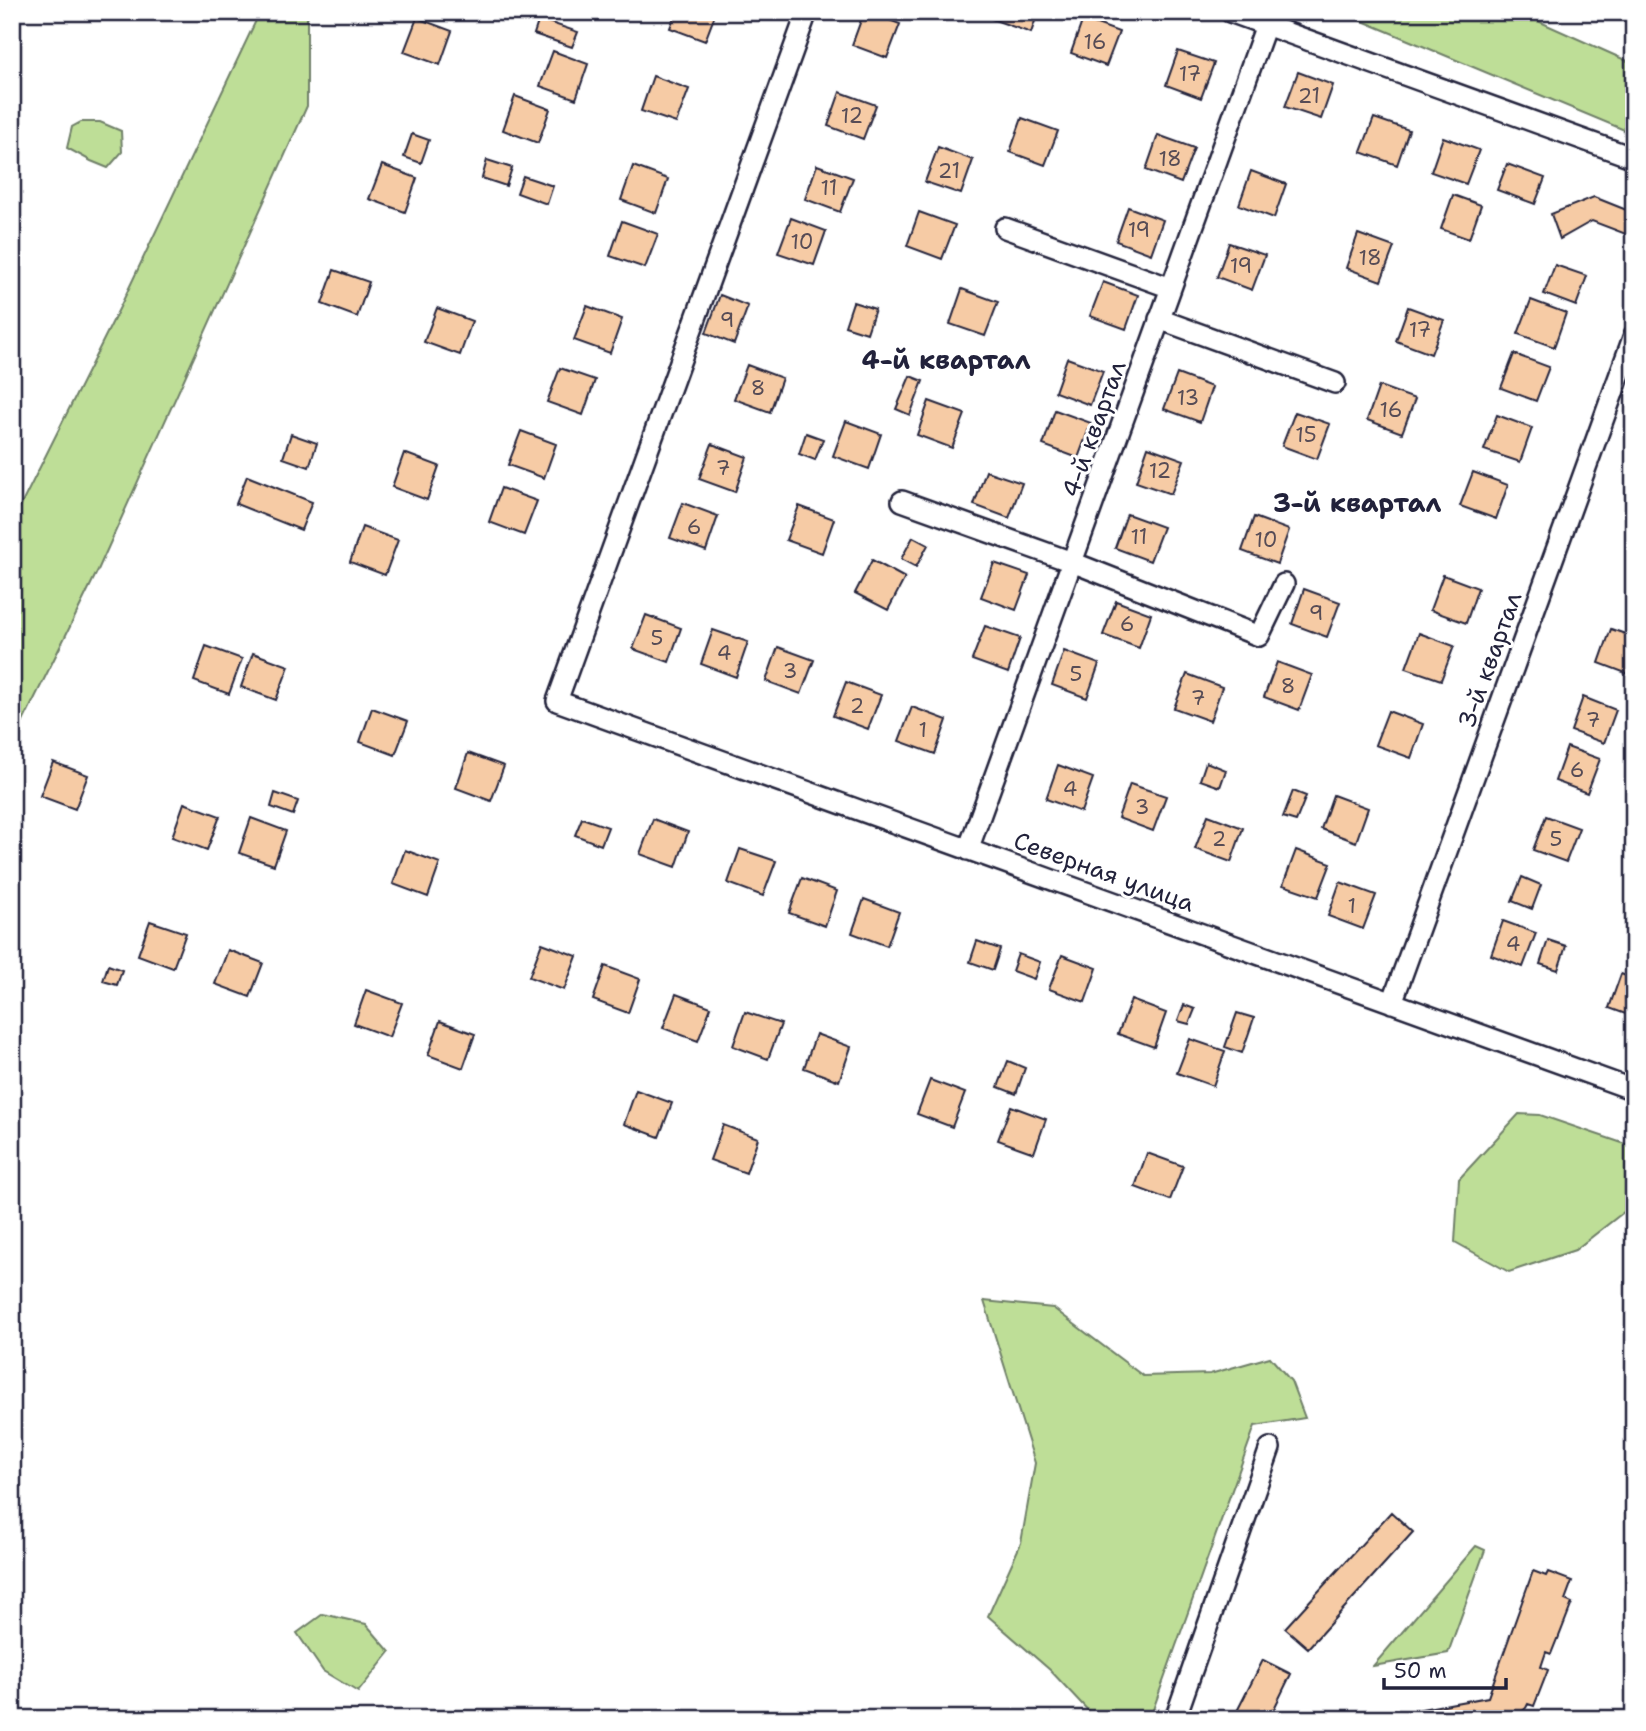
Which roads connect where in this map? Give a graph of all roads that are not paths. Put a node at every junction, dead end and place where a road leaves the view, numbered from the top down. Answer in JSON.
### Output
{"nodes":[{"id":1,"x":807,"y":12,"type":"edge"},
{"id":2,"x":1230,"y":12,"type":"edge"},
{"id":3,"x":1266,"y":25,"type":"junction"},
{"id":4,"x":1634,"y":158,"type":"edge"},
{"id":5,"x":1005,"y":228,"type":"dead end"},
{"id":6,"x":1171,"y":288,"type":"junction"},
{"id":7,"x":1159,"y":319,"type":"junction"},
{"id":8,"x":1634,"y":335,"type":"edge"},
{"id":9,"x":1335,"y":383,"type":"dead end"},
{"id":10,"x":902,"y":501,"type":"dead end"},
{"id":11,"x":1072,"y":562,"type":"junction"},
{"id":12,"x":1284,"y":584,"type":"dead end"},
{"id":13,"x":968,"y":850,"type":"junction"},
{"id":14,"x":1392,"y":1003,"type":"junction"},
{"id":15,"x":1634,"y":1090,"type":"edge"},
{"id":16,"x":1270,"y":1448,"type":"dead end"},
{"id":17,"x":1175,"y":1719,"type":"edge"}],
"edges":[{"from":1,"to":13,"type":"street","name":"Северная улица"},
{"from":2,"to":3,"type":"street"},
{"from":3,"to":4,"type":"street"},
{"from":3,"to":6,"type":"street","name":"4-й квартал"},
{"from":5,"to":6,"type":"street"},
{"from":6,"to":7,"type":"street","name":"4-й квартал"},
{"from":7,"to":9,"type":"street"},
{"from":7,"to":11,"type":"street","name":"4-й квартал"},
{"from":8,"to":14,"type":"street","name":"3-й квартал"},
{"from":10,"to":11,"type":"street"},
{"from":11,"to":12,"type":"street"},
{"from":11,"to":13,"type":"street","name":"4-й квартал"},
{"from":13,"to":14,"type":"street","name":"Северная улица"},
{"from":14,"to":15,"type":"street","name":"Северная улица"},
{"from":16,"to":17,"type":"street"}]}
